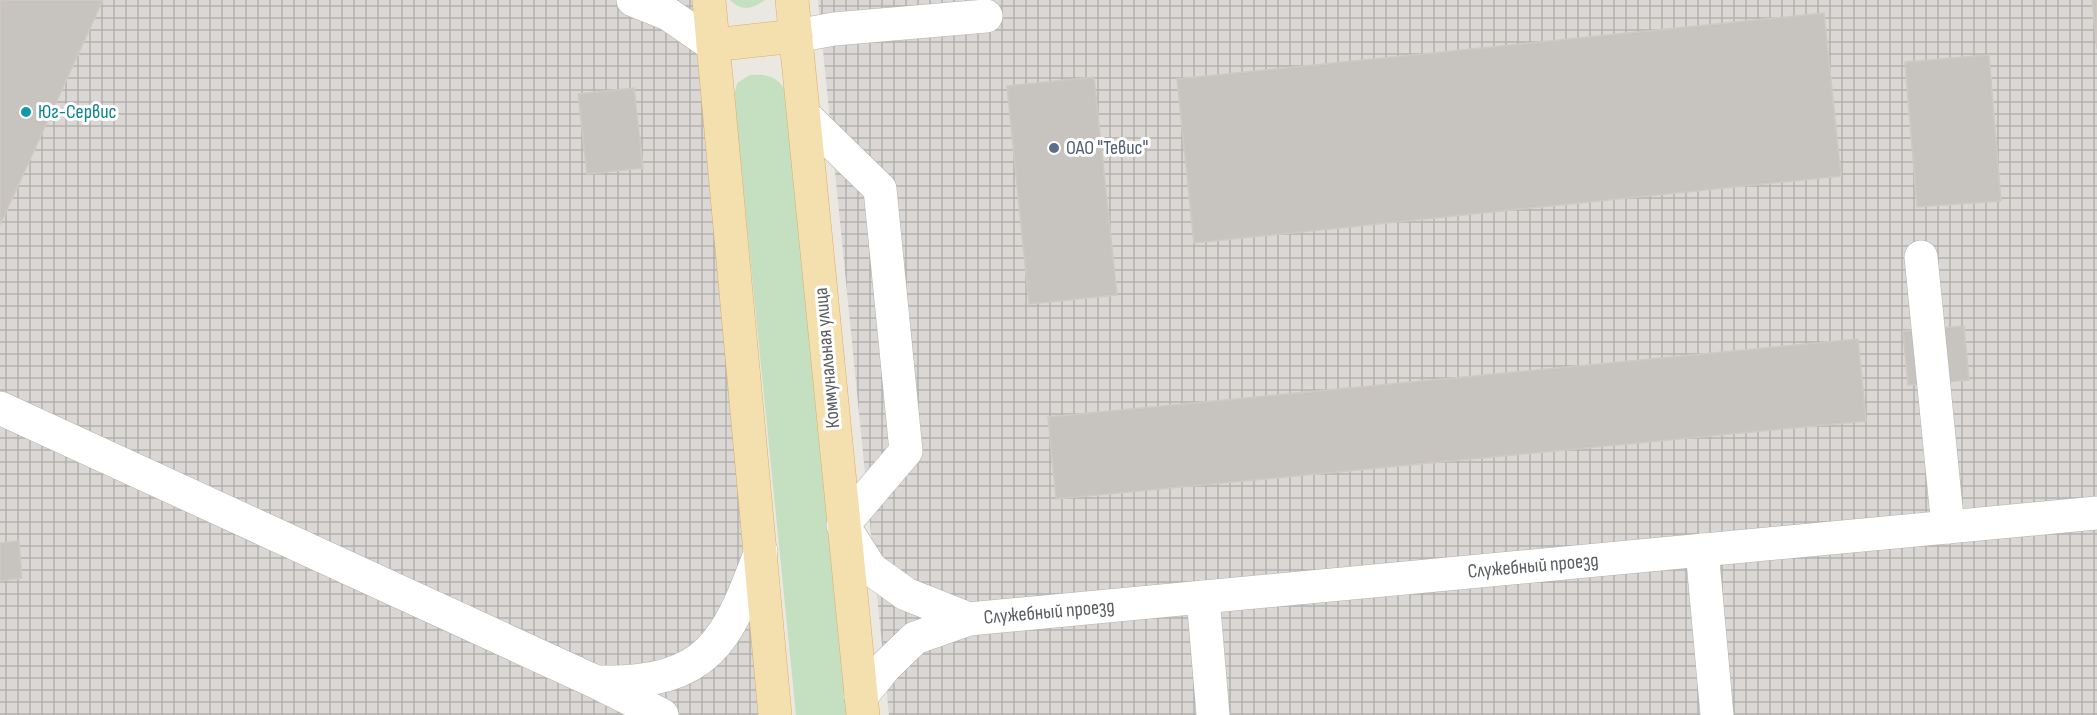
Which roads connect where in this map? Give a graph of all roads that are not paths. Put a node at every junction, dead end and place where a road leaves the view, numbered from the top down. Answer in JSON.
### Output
{"nodes":[{"id":1,"x":633,"y":0,"type":"edge"},
{"id":2,"x":709,"y":0,"type":"edge"},
{"id":3,"x":792,"y":0,"type":"edge"},
{"id":4,"x":986,"y":16,"type":"dead end"},
{"id":5,"x":796,"y":36,"type":"junction"},
{"id":6,"x":713,"y":45,"type":"junction"},
{"id":7,"x":804,"y":115,"type":"junction"},
{"id":8,"x":1921,"y":257,"type":"dead end"},
{"id":9,"x":0,"y":408,"type":"edge"},
{"id":10,"x":2097,"y":513,"type":"edge"},
{"id":11,"x":843,"y":525,"type":"junction"},
{"id":12,"x":1948,"y":527,"type":"junction"},
{"id":13,"x":1702,"y":550,"type":"junction"},
{"id":14,"x":761,"y":551,"type":"junction"},
{"id":15,"x":1203,"y":597,"type":"junction"},
{"id":16,"x":969,"y":619,"type":"junction"},
{"id":17,"x":596,"y":682,"type":"junction"},
{"id":18,"x":862,"y":706,"type":"edge"},
{"id":19,"x":662,"y":715,"type":"edge"},
{"id":20,"x":775,"y":715,"type":"edge"},
{"id":21,"x":1213,"y":715,"type":"edge"},
{"id":22,"x":1718,"y":715,"type":"edge"}],
"edges":[{"from":1,"to":6,"type":"street"},
{"from":2,"to":6,"type":"main road"},
{"from":3,"to":5,"type":"main road","name":"Коммунальная улица"},
{"from":4,"to":5,"type":"street"},
{"from":5,"to":6,"type":"main road"},
{"from":5,"to":7,"type":"main road","name":"Коммунальная улица"},
{"from":6,"to":14,"type":"main road"},
{"from":7,"to":11,"type":"main road","name":"Коммунальная улица"},
{"from":7,"to":11,"type":"street"},
{"from":8,"to":12,"type":"street"},
{"from":9,"to":17,"type":"street"},
{"from":10,"to":12,"type":"street","name":"Служебный проезд"},
{"from":11,"to":16,"type":"street","name":"Служебный проезд"},
{"from":11,"to":18,"type":"main road","name":"Коммунальная улица"},
{"from":12,"to":13,"type":"street","name":"Служебный проезд"},
{"from":13,"to":15,"type":"street","name":"Служебный проезд"},
{"from":13,"to":22,"type":"street"},
{"from":14,"to":17,"type":"street"},
{"from":14,"to":20,"type":"main road"},
{"from":15,"to":16,"type":"street","name":"Служебный проезд"},
{"from":15,"to":21,"type":"street"},
{"from":16,"to":18,"type":"street","name":"Служебный проезд"},
{"from":17,"to":19,"type":"street"}]}
